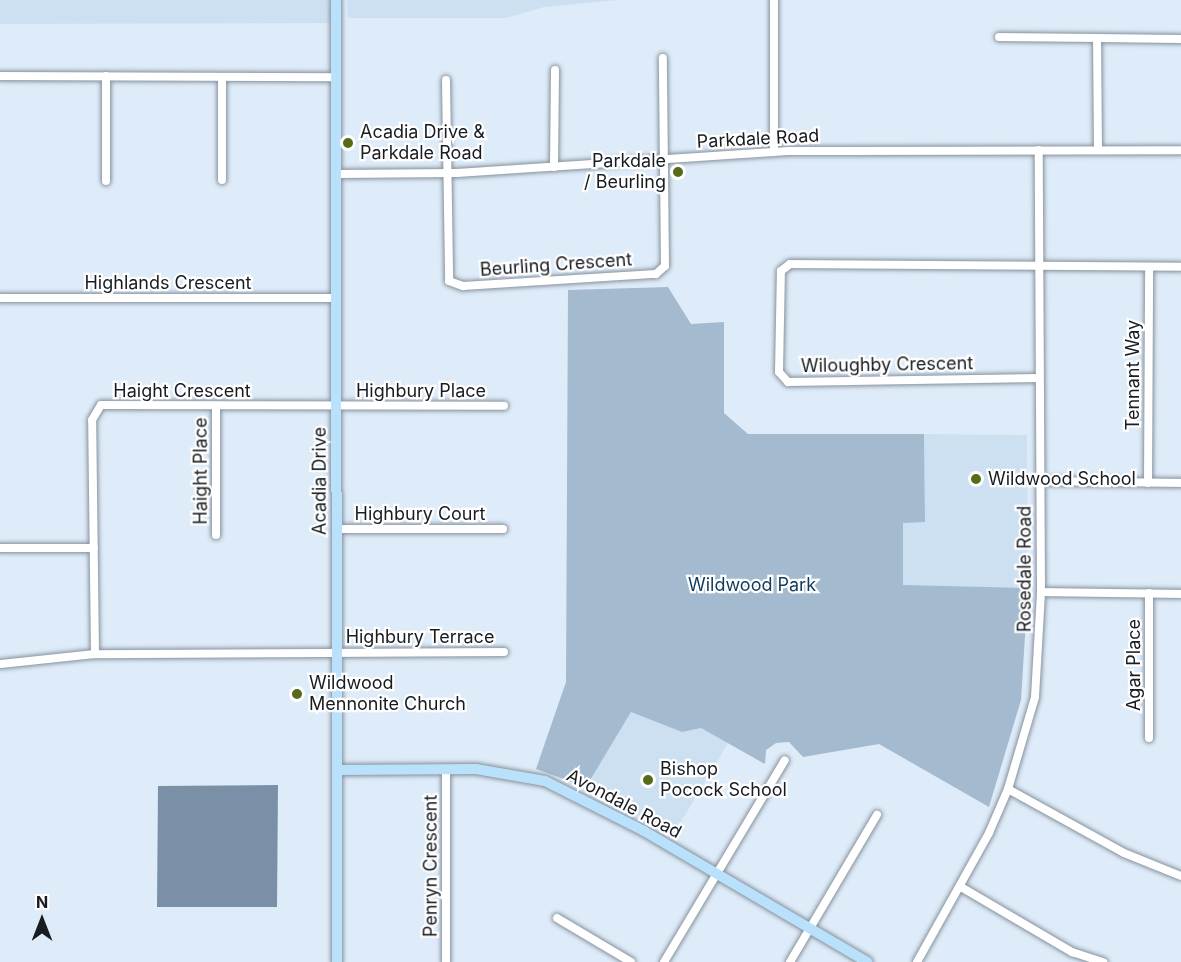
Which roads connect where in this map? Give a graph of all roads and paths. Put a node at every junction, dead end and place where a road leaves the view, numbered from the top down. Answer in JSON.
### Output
{"nodes":[{"id":1,"x":336,"y":0,"type":"edge"},
{"id":2,"x":774,"y":0,"type":"edge"},
{"id":3,"x":999,"y":38,"type":"dead end"},
{"id":4,"x":1097,"y":38,"type":"junction"},
{"id":5,"x":1181,"y":39,"type":"edge"},
{"id":6,"x":663,"y":58,"type":"dead end"},
{"id":7,"x":555,"y":70,"type":"dead end"},
{"id":8,"x":0,"y":76,"type":"edge"},
{"id":9,"x":105,"y":76,"type":"junction"},
{"id":10,"x":336,"y":76,"type":"junction"},
{"id":11,"x":222,"y":77,"type":"junction"},
{"id":12,"x":446,"y":81,"type":"dead end"},
{"id":13,"x":1039,"y":150,"type":"junction"},
{"id":14,"x":1098,"y":150,"type":"junction"},
{"id":15,"x":1181,"y":150,"type":"edge"},
{"id":16,"x":774,"y":152,"type":"junction"},
{"id":17,"x":662,"y":159,"type":"junction"},
{"id":18,"x":554,"y":166,"type":"junction"},
{"id":19,"x":447,"y":173,"type":"junction"},
{"id":20,"x":337,"y":174,"type":"junction"},
{"id":21,"x":222,"y":180,"type":"dead end"},
{"id":22,"x":106,"y":181,"type":"dead end"},
{"id":23,"x":1039,"y":266,"type":"junction"},
{"id":24,"x":1149,"y":267,"type":"junction"},
{"id":25,"x":1181,"y":267,"type":"edge"},
{"id":26,"x":0,"y":298,"type":"edge"},
{"id":27,"x":337,"y":298,"type":"junction"},
{"id":28,"x":1040,"y":378,"type":"junction"},
{"id":29,"x":337,"y":406,"type":"junction"},
{"id":30,"x":504,"y":406,"type":"dead end"},
{"id":31,"x":216,"y":407,"type":"junction"},
{"id":32,"x":1041,"y":481,"type":"junction"},
{"id":33,"x":1148,"y":483,"type":"junction"},
{"id":34,"x":1181,"y":483,"type":"edge"},
{"id":35,"x":337,"y":529,"type":"junction"},
{"id":36,"x":503,"y":529,"type":"dead end"},
{"id":37,"x":216,"y":535,"type":"dead end"},
{"id":38,"x":0,"y":548,"type":"edge"},
{"id":39,"x":94,"y":548,"type":"junction"},
{"id":40,"x":1041,"y":592,"type":"junction"},
{"id":41,"x":1149,"y":593,"type":"junction"},
{"id":42,"x":1181,"y":594,"type":"edge"},
{"id":43,"x":336,"y":652,"type":"junction"},
{"id":44,"x":504,"y":652,"type":"dead end"},
{"id":45,"x":95,"y":654,"type":"junction"},
{"id":46,"x":0,"y":664,"type":"edge"},
{"id":47,"x":1149,"y":738,"type":"dead end"},
{"id":48,"x":785,"y":760,"type":"dead end"},
{"id":49,"x":338,"y":770,"type":"junction"},
{"id":50,"x":446,"y":770,"type":"junction"},
{"id":51,"x":1008,"y":789,"type":"junction"},
{"id":52,"x":877,"y":815,"type":"dead end"},
{"id":53,"x":718,"y":874,"type":"junction"},
{"id":54,"x":1181,"y":876,"type":"edge"},
{"id":55,"x":961,"y":887,"type":"junction"},
{"id":56,"x":557,"y":918,"type":"dead end"},
{"id":57,"x":810,"y":928,"type":"junction"},
{"id":58,"x":337,"y":962,"type":"edge"},
{"id":59,"x":446,"y":962,"type":"edge"},
{"id":60,"x":631,"y":962,"type":"edge"},
{"id":61,"x":664,"y":962,"type":"edge"},
{"id":62,"x":790,"y":962,"type":"edge"},
{"id":63,"x":867,"y":962,"type":"edge"},
{"id":64,"x":917,"y":962,"type":"edge"},
{"id":65,"x":1104,"y":962,"type":"edge"}],
"edges":[{"from":1,"to":10,"type":"street","name":"Acadia Drive"},
{"from":2,"to":16,"type":"street"},
{"from":3,"to":4,"type":"street"},
{"from":4,"to":5,"type":"street"},
{"from":4,"to":14,"type":"street"},
{"from":6,"to":17,"type":"street"},
{"from":7,"to":18,"type":"street"},
{"from":8,"to":9,"type":"street"},
{"from":9,"to":11,"type":"street"},
{"from":9,"to":22,"type":"street"},
{"from":10,"to":11,"type":"street"},
{"from":10,"to":20,"type":"street","name":"Acadia Drive"},
{"from":11,"to":21,"type":"street"},
{"from":12,"to":19,"type":"street"},
{"from":13,"to":14,"type":"street","name":"Parkdale Road"},
{"from":13,"to":16,"type":"street","name":"Parkdale Road"},
{"from":13,"to":23,"type":"street","name":"Rosedale Road"},
{"from":14,"to":15,"type":"street","name":"Parkdale Road"},
{"from":16,"to":17,"type":"street","name":"Parkdale Road"},
{"from":17,"to":18,"type":"street","name":"Parkdale Road"},
{"from":17,"to":19,"type":"street","name":"Beurling Crescent"},
{"from":18,"to":19,"type":"street","name":"Parkdale Road"},
{"from":19,"to":20,"type":"street","name":"Parkdale Road"},
{"from":20,"to":27,"type":"street","name":"Acadia Drive"},
{"from":23,"to":24,"type":"street","name":"Wiloughby Crescent"},
{"from":23,"to":28,"type":"street","name":"Rosedale Road"},
{"from":23,"to":28,"type":"street","name":"Wiloughby Crescent"},
{"from":24,"to":25,"type":"street","name":"Wiloughby Crescent"},
{"from":24,"to":33,"type":"street","name":"Tennant Way"},
{"from":26,"to":27,"type":"street","name":"Highlands Crescent"},
{"from":27,"to":29,"type":"street","name":"Acadia Drive"},
{"from":28,"to":32,"type":"street","name":"Rosedale Road"},
{"from":29,"to":30,"type":"street","name":"Highbury Place"},
{"from":29,"to":31,"type":"street","name":"Haight Crescent"},
{"from":29,"to":35,"type":"street","name":"Acadia Drive"},
{"from":31,"to":37,"type":"street","name":"Haight Place"},
{"from":31,"to":39,"type":"street","name":"Haight Crescent"},
{"from":32,"to":33,"type":"street"},
{"from":32,"to":40,"type":"street","name":"Rosedale Road"},
{"from":33,"to":34,"type":"street"},
{"from":35,"to":36,"type":"street","name":"Highbury Court"},
{"from":35,"to":43,"type":"street","name":"Acadia Drive"},
{"from":38,"to":39,"type":"street"},
{"from":39,"to":45,"type":"street","name":"Haight Crescent"},
{"from":40,"to":41,"type":"street"},
{"from":40,"to":51,"type":"street","name":"Rosedale Road"},
{"from":41,"to":42,"type":"street"},
{"from":41,"to":47,"type":"street","name":"Agar Place"},
{"from":43,"to":44,"type":"street","name":"Highbury Terrace"},
{"from":43,"to":45,"type":"street"},
{"from":43,"to":49,"type":"street","name":"Acadia Drive"},
{"from":45,"to":46,"type":"street"},
{"from":48,"to":53,"type":"street"},
{"from":49,"to":50,"type":"street","name":"Avondale Road"},
{"from":49,"to":58,"type":"street","name":"Acadia Drive"},
{"from":50,"to":53,"type":"street","name":"Avondale Road"},
{"from":50,"to":59,"type":"street","name":"Penryn Crescent"},
{"from":51,"to":54,"type":"street"},
{"from":51,"to":55,"type":"street","name":"Rosedale Road"},
{"from":52,"to":57,"type":"street"},
{"from":53,"to":57,"type":"street","name":"Avondale Road"},
{"from":53,"to":61,"type":"street"},
{"from":55,"to":64,"type":"street","name":"Rosedale Road"},
{"from":55,"to":65,"type":"street"},
{"from":56,"to":60,"type":"street"},
{"from":57,"to":62,"type":"street"},
{"from":57,"to":63,"type":"street","name":"Avondale Road"}]}
